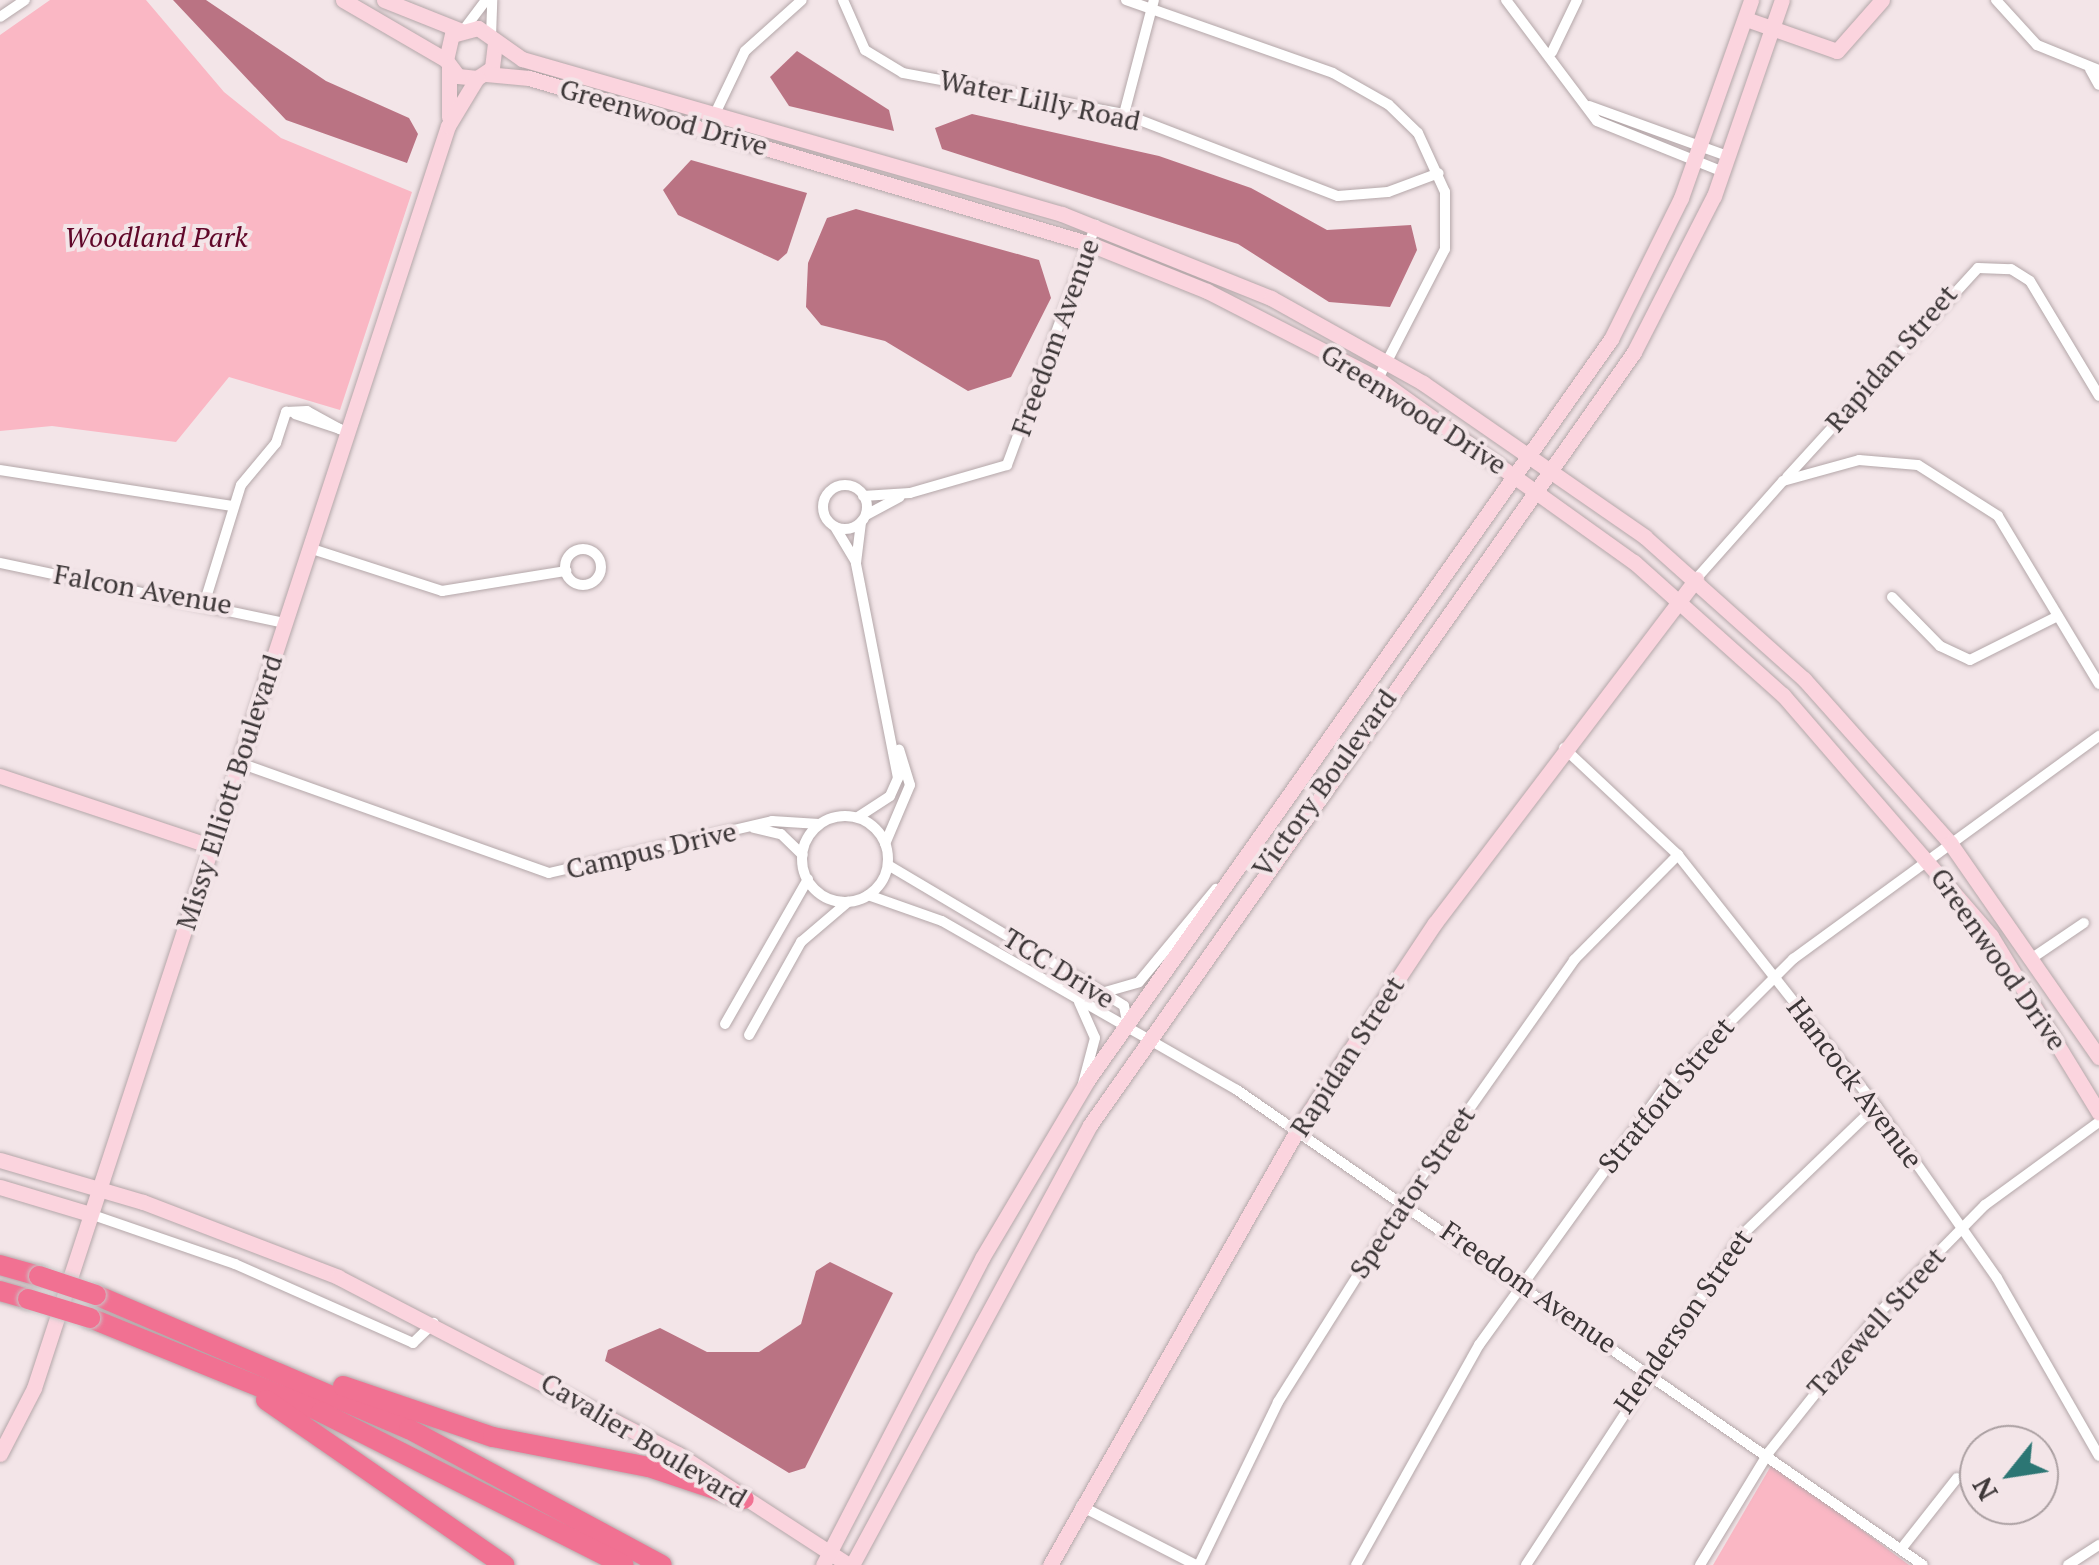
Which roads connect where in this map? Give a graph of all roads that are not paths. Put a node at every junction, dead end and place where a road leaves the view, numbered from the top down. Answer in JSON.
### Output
{"nodes":[{"id":1,"x":25,"y":0,"type":"edge"},
{"id":2,"x":343,"y":0,"type":"edge"},
{"id":3,"x":384,"y":0,"type":"edge"},
{"id":4,"x":489,"y":0,"type":"edge"},
{"id":5,"x":802,"y":0,"type":"edge"},
{"id":6,"x":843,"y":0,"type":"edge"},
{"id":7,"x":1126,"y":0,"type":"edge"},
{"id":8,"x":1506,"y":0,"type":"edge"},
{"id":9,"x":1576,"y":0,"type":"edge"},
{"id":10,"x":1751,"y":0,"type":"edge"},
{"id":11,"x":1782,"y":0,"type":"edge"},
{"id":12,"x":1882,"y":0,"type":"edge"},
{"id":13,"x":1996,"y":0,"type":"edge"},
{"id":14,"x":1153,"y":4,"type":"edge"},
{"id":15,"x":0,"y":16,"type":"edge"},
{"id":16,"x":1746,"y":20,"type":"junction"},
{"id":17,"x":462,"y":29,"type":"junction"},
{"id":18,"x":1773,"y":32,"type":"junction"},
{"id":19,"x":493,"y":40,"type":"junction"},
{"id":20,"x":1552,"y":52,"type":"junction"},
{"id":21,"x":447,"y":63,"type":"junction"},
{"id":22,"x":2094,"y":70,"type":"edge"},
{"id":23,"x":482,"y":76,"type":"junction"},
{"id":24,"x":2099,"y":84,"type":"edge"},
{"id":25,"x":714,"y":111,"type":"junction"},
{"id":26,"x":1124,"y":114,"type":"junction"},
{"id":27,"x":448,"y":126,"type":"junction"},
{"id":28,"x":709,"y":130,"type":"junction"},
{"id":29,"x":1698,"y":154,"type":"junction"},
{"id":30,"x":1726,"y":164,"type":"junction"},
{"id":31,"x":1439,"y":173,"type":"junction"},
{"id":32,"x":1096,"y":226,"type":"junction"},
{"id":33,"x":1090,"y":244,"type":"junction"},
{"id":34,"x":1389,"y":362,"type":"junction"},
{"id":35,"x":1378,"y":380,"type":"junction"},
{"id":36,"x":2099,"y":396,"type":"edge"},
{"id":37,"x":344,"y":430,"type":"junction"},
{"id":38,"x":1532,"y":457,"type":"junction"},
{"id":39,"x":0,"y":470,"type":"edge"},
{"id":40,"x":1554,"y":471,"type":"junction"},
{"id":41,"x":1517,"y":478,"type":"junction"},
{"id":42,"x":1783,"y":481,"type":"junction"},
{"id":43,"x":1538,"y":492,"type":"junction"},
{"id":44,"x":910,"y":493,"type":"junction"},
{"id":45,"x":863,"y":496,"type":"junction"},
{"id":46,"x":232,"y":506,"type":"junction"},
{"id":47,"x":863,"y":519,"type":"junction"},
{"id":48,"x":835,"y":527,"type":"junction"},
{"id":49,"x":308,"y":548,"type":"junction"},
{"id":50,"x":0,"y":563,"type":"edge"},
{"id":51,"x":856,"y":563,"type":"junction"},
{"id":52,"x":566,"y":571,"type":"dead end"},
{"id":53,"x":1696,"y":580,"type":"junction"},
{"id":54,"x":1892,"y":598,"type":"dead end"},
{"id":55,"x":1678,"y":599,"type":"junction"},
{"id":56,"x":205,"y":600,"type":"junction"},
{"id":57,"x":2058,"y":616,"type":"junction"},
{"id":58,"x":284,"y":623,"type":"junction"},
{"id":59,"x":2099,"y":684,"type":"edge"},
{"id":60,"x":894,"y":735,"type":"junction"},
{"id":61,"x":2099,"y":736,"type":"edge"},
{"id":62,"x":1564,"y":748,"type":"junction"},
{"id":63,"x":237,"y":762,"type":"junction"},
{"id":64,"x":0,"y":776,"type":"edge"},
{"id":65,"x":858,"y":818,"type":"junction"},
{"id":66,"x":819,"y":824,"type":"junction"},
{"id":67,"x":753,"y":828,"type":"junction"},
{"id":68,"x":1950,"y":843,"type":"junction"},
{"id":69,"x":885,"y":844,"type":"junction"},
{"id":70,"x":210,"y":846,"type":"junction"},
{"id":71,"x":803,"y":855,"type":"junction"},
{"id":72,"x":1678,"y":855,"type":"junction"},
{"id":73,"x":1929,"y":858,"type":"junction"},
{"id":74,"x":888,"y":865,"type":"junction"},
{"id":75,"x":808,"y":878,"type":"junction"},
{"id":76,"x":1216,"y":888,"type":"junction"},
{"id":77,"x":868,"y":895,"type":"junction"},
{"id":78,"x":850,"y":902,"type":"junction"},
{"id":79,"x":2084,"y":923,"type":"dead end"},
{"id":80,"x":2035,"y":956,"type":"junction"},
{"id":81,"x":1774,"y":976,"type":"junction"},
{"id":82,"x":1102,"y":992,"type":"junction"},
{"id":83,"x":1078,"y":1001,"type":"junction"},
{"id":84,"x":1127,"y":1022,"type":"junction"},
{"id":85,"x":725,"y":1024,"type":"dead end"},
{"id":86,"x":749,"y":1035,"type":"dead end"},
{"id":87,"x":1148,"y":1035,"type":"junction"},
{"id":88,"x":2099,"y":1058,"type":"edge"},
{"id":89,"x":1081,"y":1091,"type":"junction"},
{"id":90,"x":1876,"y":1106,"type":"junction"},
{"id":91,"x":2099,"y":1113,"type":"edge"},
{"id":92,"x":2099,"y":1122,"type":"edge"},
{"id":93,"x":1298,"y":1130,"type":"junction"},
{"id":94,"x":0,"y":1160,"type":"edge"},
{"id":95,"x":0,"y":1187,"type":"edge"},
{"id":96,"x":99,"y":1188,"type":"junction"},
{"id":97,"x":1405,"y":1200,"type":"junction"},
{"id":98,"x":90,"y":1214,"type":"junction"},
{"id":99,"x":1962,"y":1228,"type":"junction"},
{"id":100,"x":0,"y":1265,"type":"edge"},
{"id":101,"x":1522,"y":1281,"type":"junction"},
{"id":102,"x":0,"y":1291,"type":"edge"},
{"id":103,"x":434,"y":1323,"type":"junction"},
{"id":104,"x":154,"y":1341,"type":"junction"},
{"id":105,"x":227,"y":1345,"type":"junction"},
{"id":106,"x":1648,"y":1370,"type":"junction"},
{"id":107,"x":1769,"y":1452,"type":"junction"},
{"id":108,"x":0,"y":1454,"type":"edge"},
{"id":109,"x":2099,"y":1456,"type":"edge"},
{"id":110,"x":1957,"y":1478,"type":"dead end"},
{"id":111,"x":744,"y":1499,"type":"junction"},
{"id":112,"x":1081,"y":1506,"type":"junction"},
{"id":113,"x":2099,"y":1545,"type":"edge"},
{"id":114,"x":1902,"y":1548,"type":"junction"},
{"id":115,"x":826,"y":1559,"type":"edge"},
{"id":116,"x":504,"y":1565,"type":"edge"},
{"id":117,"x":624,"y":1565,"type":"edge"},
{"id":118,"x":662,"y":1565,"type":"edge"},
{"id":119,"x":850,"y":1565,"type":"edge"},
{"id":120,"x":1050,"y":1565,"type":"edge"},
{"id":121,"x":1197,"y":1565,"type":"edge"},
{"id":122,"x":1356,"y":1565,"type":"edge"},
{"id":123,"x":1526,"y":1565,"type":"edge"},
{"id":124,"x":1700,"y":1565,"type":"edge"},
{"id":125,"x":1923,"y":1565,"type":"edge"},
{"id":126,"x":2068,"y":1565,"type":"edge"}],
"edges":[{"from":1,"to":15,"type":"street"},
{"from":2,"to":21,"type":"street"},
{"from":3,"to":17,"type":"street"},
{"from":4,"to":17,"type":"street"},
{"from":4,"to":19,"type":"street"},
{"from":5,"to":25,"type":"street"},
{"from":6,"to":26,"type":"street","name":"Water Lilly Road"},
{"from":7,"to":14,"type":"street"},
{"from":8,"to":20,"type":"street"},
{"from":9,"to":20,"type":"street"},
{"from":10,"to":16,"type":"street","name":"Victory Boulevard"},
{"from":11,"to":18,"type":"street","name":"Victory Boulevard"},
{"from":12,"to":18,"type":"street"},
{"from":13,"to":22,"type":"street"},
{"from":14,"to":26,"type":"street"},
{"from":14,"to":31,"type":"street"},
{"from":16,"to":18,"type":"street"},
{"from":16,"to":29,"type":"street","name":"Victory Boulevard"},
{"from":17,"to":19,"type":"street","name":"Greenwood Drive"},
{"from":17,"to":21,"type":"street"},
{"from":18,"to":30,"type":"street","name":"Victory Boulevard"},
{"from":19,"to":23,"type":"street","name":"Missy Elliott Boulevard"},
{"from":19,"to":25,"type":"street","name":"Greenwood Drive"},
{"from":20,"to":29,"type":"street"},
{"from":21,"to":23,"type":"street","name":"Greenwood Drive"},
{"from":21,"to":27,"type":"street","name":"Missy Elliott Boulevard"},
{"from":22,"to":24,"type":"street"},
{"from":23,"to":27,"type":"street","name":"Missy Elliott Boulevard"},
{"from":23,"to":28,"type":"street","name":"Greenwood Drive"},
{"from":25,"to":28,"type":"street"},
{"from":25,"to":32,"type":"street","name":"Greenwood Drive"},
{"from":26,"to":31,"type":"street","name":"Water Lilly Road"},
{"from":27,"to":37,"type":"street","name":"Missy Elliott Boulevard"},
{"from":28,"to":33,"type":"street","name":"Greenwood Drive"},
{"from":29,"to":30,"type":"street"},
{"from":29,"to":38,"type":"street","name":"Victory Boulevard"},
{"from":30,"to":40,"type":"street","name":"Victory Boulevard"},
{"from":31,"to":34,"type":"street"},
{"from":32,"to":33,"type":"street","name":"Freedom Avenue"},
{"from":32,"to":34,"type":"street","name":"Greenwood Drive"},
{"from":33,"to":35,"type":"street","name":"Greenwood Drive"},
{"from":33,"to":44,"type":"street","name":"Freedom Avenue"},
{"from":34,"to":35,"type":"street"},
{"from":34,"to":38,"type":"street","name":"Greenwood Drive"},
{"from":35,"to":41,"type":"street","name":"Greenwood Drive"},
{"from":36,"to":42,"type":"street","name":"Rapidan Street"},
{"from":37,"to":46,"type":"street"},
{"from":37,"to":49,"type":"street","name":"Missy Elliott Boulevard"},
{"from":38,"to":40,"type":"street","name":"Greenwood Drive"},
{"from":38,"to":41,"type":"street","name":"Victory Boulevard"},
{"from":39,"to":46,"type":"street"},
{"from":40,"to":43,"type":"street","name":"Victory Boulevard"},
{"from":40,"to":53,"type":"street","name":"Greenwood Drive"},
{"from":41,"to":43,"type":"street","name":"Greenwood Drive"},
{"from":41,"to":76,"type":"street","name":"Victory Boulevard"},
{"from":42,"to":53,"type":"street","name":"Rapidan Street"},
{"from":42,"to":57,"type":"street"},
{"from":43,"to":55,"type":"street","name":"Greenwood Drive"},
{"from":43,"to":87,"type":"street","name":"Victory Boulevard"},
{"from":44,"to":45,"type":"street","name":"Freedom Avenue"},
{"from":44,"to":47,"type":"street","name":"Freedom Avenue"},
{"from":45,"to":47,"type":"street"},
{"from":45,"to":48,"type":"street","name":"Freedom Avenue"},
{"from":46,"to":56,"type":"street"},
{"from":47,"to":48,"type":"street","name":"Freedom Avenue"},
{"from":47,"to":51,"type":"street"},
{"from":48,"to":51,"type":"street"},
{"from":49,"to":52,"type":"street"},
{"from":49,"to":58,"type":"street","name":"Missy Elliott Boulevard"},
{"from":50,"to":56,"type":"street","name":"Falcon Avenue"},
{"from":51,"to":60,"type":"street"},
{"from":53,"to":55,"type":"street","name":"Rapidan Street"},
{"from":53,"to":68,"type":"street","name":"Greenwood Drive"},
{"from":54,"to":57,"type":"street"},
{"from":55,"to":62,"type":"street","name":"Rapidan Street"},
{"from":55,"to":73,"type":"street","name":"Greenwood Drive"},
{"from":56,"to":58,"type":"street","name":"Falcon Avenue"},
{"from":57,"to":59,"type":"street"},
{"from":58,"to":63,"type":"street","name":"Missy Elliott Boulevard"},
{"from":60,"to":65,"type":"street"},
{"from":60,"to":69,"type":"street"},
{"from":61,"to":68,"type":"street","name":"Stratford Street"},
{"from":62,"to":72,"type":"street","name":"Hancock Avenue"},
{"from":62,"to":93,"type":"street","name":"Rapidan Street"},
{"from":63,"to":67,"type":"street","name":"Campus Drive"},
{"from":63,"to":70,"type":"street","name":"Missy Elliott Boulevard"},
{"from":64,"to":70,"type":"street"},
{"from":65,"to":66,"type":"street"},
{"from":65,"to":69,"type":"street"},
{"from":66,"to":67,"type":"street","name":"Campus Drive"},
{"from":66,"to":71,"type":"street"},
{"from":67,"to":71,"type":"street","name":"Campus Drive"},
{"from":68,"to":73,"type":"street","name":"Stratford Street"},
{"from":68,"to":80,"type":"street","name":"Greenwood Drive"},
{"from":69,"to":74,"type":"street"},
{"from":70,"to":96,"type":"street","name":"Missy Elliott Boulevard"},
{"from":71,"to":75,"type":"street"},
{"from":72,"to":81,"type":"street","name":"Hancock Avenue"},
{"from":72,"to":97,"type":"street","name":"Spectator Street"},
{"from":73,"to":81,"type":"street","name":"Stratford Street"},
{"from":73,"to":91,"type":"street","name":"Greenwood Drive"},
{"from":74,"to":77,"type":"street"},
{"from":74,"to":82,"type":"street","name":"TCC Drive"},
{"from":75,"to":78,"type":"street"},
{"from":75,"to":85,"type":"street"},
{"from":76,"to":82,"type":"street"},
{"from":76,"to":84,"type":"street","name":"Victory Boulevard"},
{"from":77,"to":78,"type":"street"},
{"from":77,"to":83,"type":"street","name":"TCC Drive"},
{"from":78,"to":86,"type":"street"},
{"from":79,"to":80,"type":"street"},
{"from":80,"to":88,"type":"street","name":"Greenwood Drive"},
{"from":81,"to":90,"type":"street","name":"Hancock Avenue"},
{"from":81,"to":101,"type":"street","name":"Stratford Street"},
{"from":82,"to":84,"type":"street","name":"TCC Drive"},
{"from":83,"to":84,"type":"street","name":"TCC Drive"},
{"from":83,"to":89,"type":"street"},
{"from":84,"to":87,"type":"street","name":"Freedom Avenue"},
{"from":84,"to":89,"type":"street","name":"Victory Boulevard"},
{"from":87,"to":93,"type":"street","name":"Freedom Avenue"},
{"from":87,"to":119,"type":"street","name":"Victory Boulevard"},
{"from":89,"to":115,"type":"street","name":"Victory Boulevard"},
{"from":90,"to":99,"type":"street","name":"Hancock Avenue"},
{"from":90,"to":106,"type":"street","name":"Henderson Street"},
{"from":92,"to":99,"type":"street","name":"Tazewell Street"},
{"from":93,"to":97,"type":"street","name":"Freedom Avenue"},
{"from":93,"to":112,"type":"street","name":"Rapidan Street"},
{"from":94,"to":96,"type":"street","name":"Cavalier Boulevard"},
{"from":95,"to":98,"type":"street"},
{"from":96,"to":98,"type":"street","name":"Missy Elliott Boulevard"},
{"from":96,"to":103,"type":"street","name":"Cavalier Boulevard"},
{"from":97,"to":101,"type":"street","name":"Freedom Avenue"},
{"from":97,"to":121,"type":"street","name":"Spectator Street"},
{"from":98,"to":103,"type":"street"},
{"from":98,"to":108,"type":"street","name":"Missy Elliott Boulevard"},
{"from":99,"to":107,"type":"street","name":"Tazewell Street"},
{"from":99,"to":109,"type":"street","name":"Hancock Avenue"},
{"from":100,"to":105,"type":"highway","bridge":true},
{"from":101,"to":106,"type":"street","name":"Freedom Avenue"},
{"from":101,"to":122,"type":"street","name":"Stratford Street"},
{"from":102,"to":104,"type":"highway","bridge":true},
{"from":103,"to":111,"type":"street","name":"Cavalier Boulevard"},
{"from":104,"to":116,"type":"highway"},
{"from":104,"to":117,"type":"highway"},
{"from":105,"to":111,"type":"highway"},
{"from":105,"to":118,"type":"highway"},
{"from":106,"to":107,"type":"street","name":"Freedom Avenue"},
{"from":106,"to":123,"type":"street","name":"Henderson Street"},
{"from":107,"to":114,"type":"street","name":"Freedom Avenue"},
{"from":107,"to":124,"type":"street","name":"Tazewell Street"},
{"from":110,"to":114,"type":"street"},
{"from":111,"to":115,"type":"street","name":"Cavalier Boulevard"},
{"from":112,"to":120,"type":"street","name":"Rapidan Street"},
{"from":112,"to":121,"type":"street"},
{"from":113,"to":126,"type":"street"},
{"from":114,"to":125,"type":"street","name":"Freedom Avenue"},
{"from":115,"to":119,"type":"street","name":"Cavalier Boulevard"}]}
